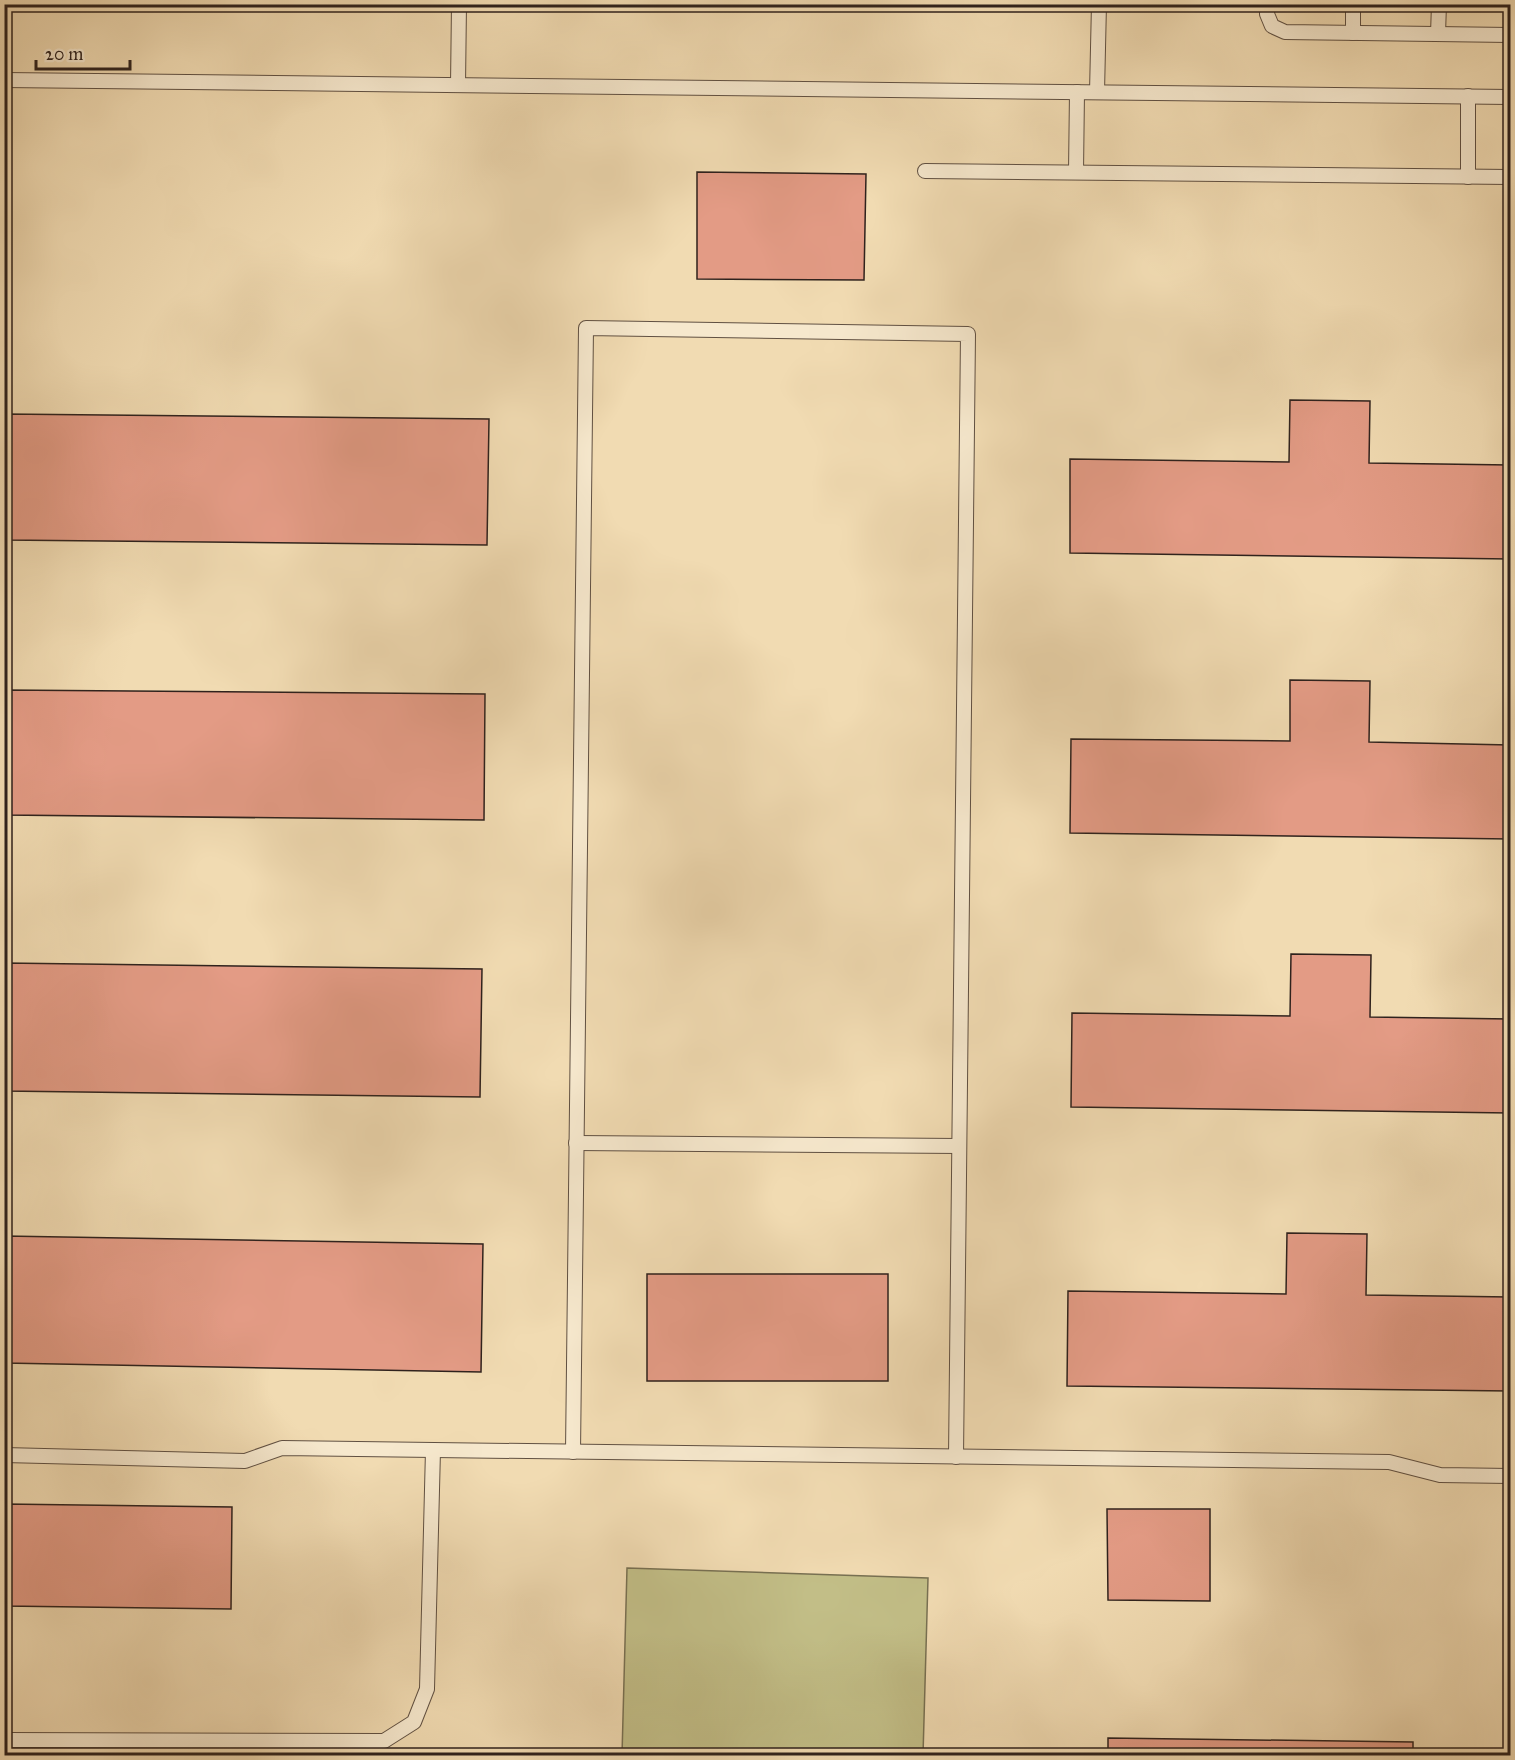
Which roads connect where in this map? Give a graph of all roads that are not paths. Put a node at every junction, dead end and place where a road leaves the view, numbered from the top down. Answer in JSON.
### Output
{"nodes":[{"id":1,"x":459,"y":4,"type":"edge"},
{"id":2,"x":1099,"y":4,"type":"edge"},
{"id":3,"x":1268,"y":4,"type":"edge"},
{"id":4,"x":1353,"y":4,"type":"edge"},
{"id":5,"x":1439,"y":4,"type":"edge"},
{"id":6,"x":1353,"y":33,"type":"junction"},
{"id":7,"x":1438,"y":34,"type":"junction"},
{"id":8,"x":1510,"y":34,"type":"edge"},
{"id":9,"x":4,"y":80,"type":"edge"},
{"id":10,"x":458,"y":85,"type":"junction"},
{"id":11,"x":1077,"y":92,"type":"junction"},
{"id":12,"x":1097,"y":92,"type":"junction"},
{"id":13,"x":1468,"y":96,"type":"junction"},
{"id":14,"x":1510,"y":97,"type":"edge"},
{"id":15,"x":924,"y":171,"type":"dead end"},
{"id":16,"x":1076,"y":172,"type":"junction"},
{"id":17,"x":1468,"y":177,"type":"junction"},
{"id":18,"x":1510,"y":177,"type":"edge"},
{"id":19,"x":576,"y":1143,"type":"junction"},
{"id":20,"x":959,"y":1146,"type":"junction"},
{"id":21,"x":433,"y":1450,"type":"junction"},
{"id":22,"x":573,"y":1452,"type":"junction"},
{"id":23,"x":4,"y":1455,"type":"edge"},
{"id":24,"x":956,"y":1456,"type":"junction"},
{"id":25,"x":1510,"y":1476,"type":"edge"},
{"id":26,"x":4,"y":1740,"type":"edge"}],
"edges":[{"from":1,"to":10,"type":"lane"},
{"from":2,"to":12,"type":"lane"},
{"from":3,"to":6,"type":"lane"},
{"from":4,"to":6,"type":"lane"},
{"from":5,"to":7,"type":"lane"},
{"from":6,"to":7,"type":"lane"},
{"from":7,"to":8,"type":"lane"},
{"from":9,"to":10,"type":"lane"},
{"from":10,"to":11,"type":"lane"},
{"from":11,"to":12,"type":"lane"},
{"from":11,"to":16,"type":"lane"},
{"from":12,"to":13,"type":"lane"},
{"from":13,"to":14,"type":"lane"},
{"from":13,"to":17,"type":"lane"},
{"from":15,"to":16,"type":"lane"},
{"from":16,"to":17,"type":"lane"},
{"from":17,"to":18,"type":"lane"},
{"from":19,"to":20,"type":"lane"},
{"from":19,"to":20,"type":"lane"},
{"from":19,"to":22,"type":"lane"},
{"from":20,"to":24,"type":"lane"},
{"from":21,"to":22,"type":"lane"},
{"from":21,"to":23,"type":"lane"},
{"from":21,"to":26,"type":"lane"},
{"from":22,"to":24,"type":"lane"},
{"from":24,"to":25,"type":"lane"}]}
